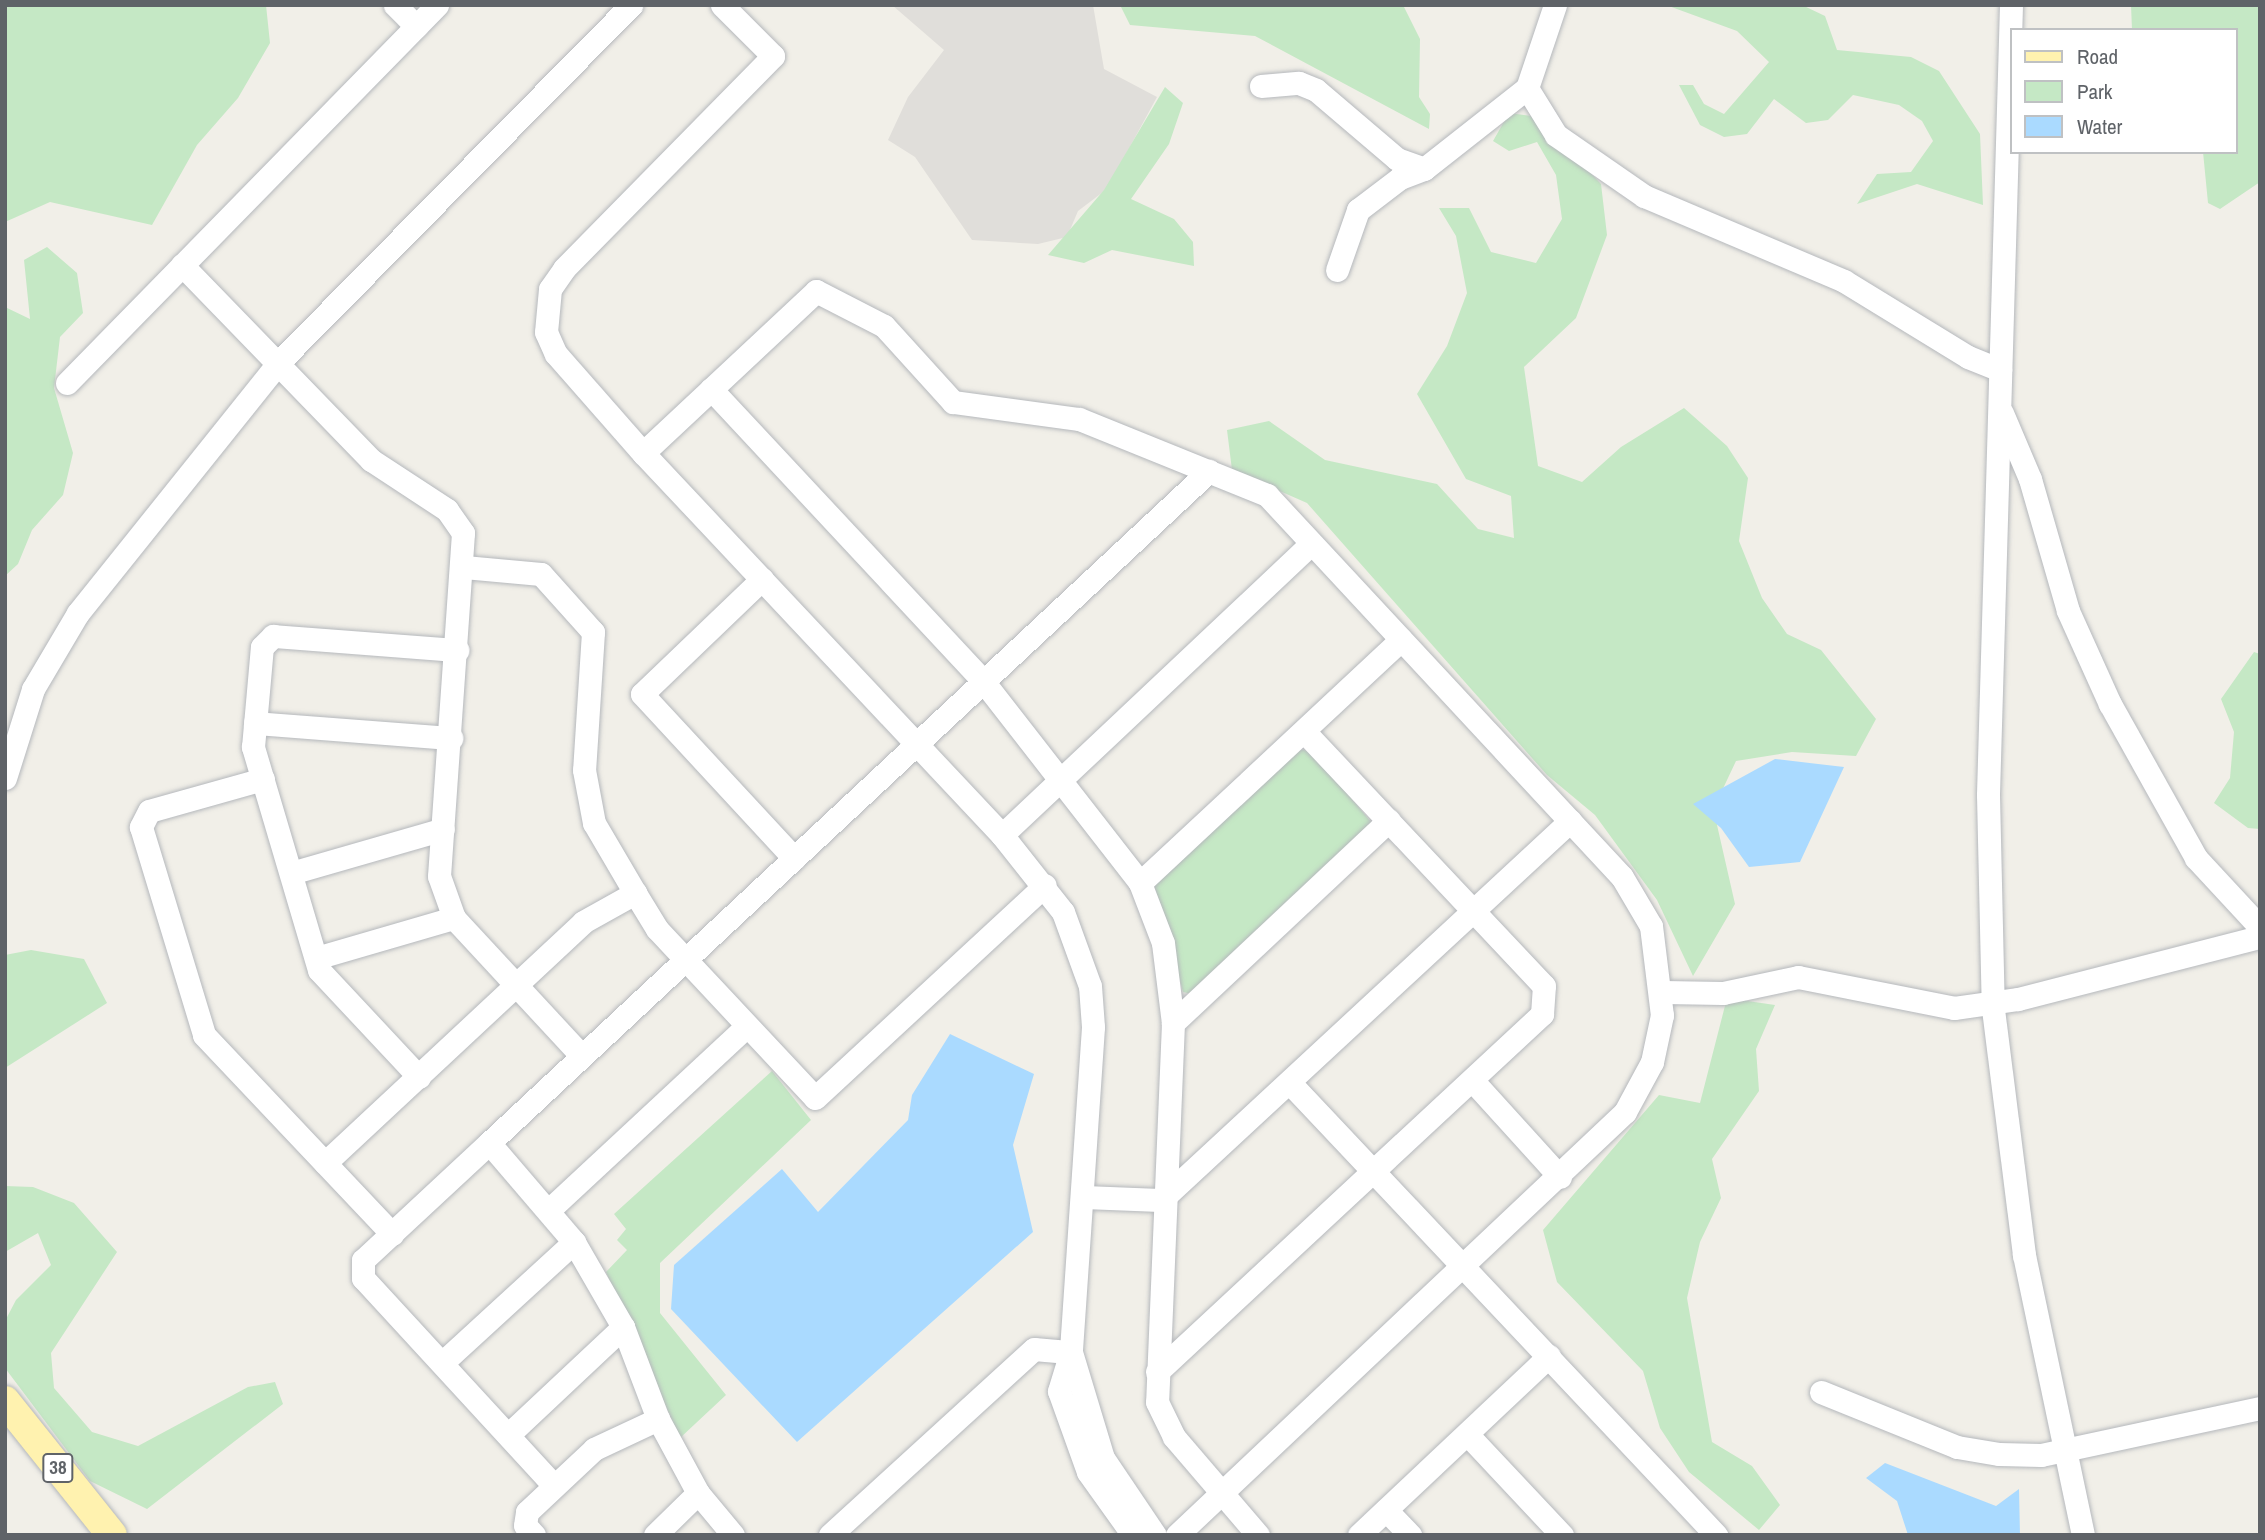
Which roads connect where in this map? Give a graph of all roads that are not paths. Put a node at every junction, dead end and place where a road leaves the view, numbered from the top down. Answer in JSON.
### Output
{"nodes":[{"id":1,"x":396,"y":5,"type":"edge"},
{"id":2,"x":437,"y":5,"type":"edge"},
{"id":3,"x":631,"y":5,"type":"edge"},
{"id":4,"x":722,"y":5,"type":"edge"},
{"id":5,"x":1555,"y":5,"type":"edge"},
{"id":6,"x":2011,"y":5,"type":"edge"},
{"id":7,"x":416,"y":26,"type":"junction"},
{"id":8,"x":2010,"y":28,"type":"edge"},
{"id":9,"x":2010,"y":38,"type":"edge"},
{"id":10,"x":1261,"y":86,"type":"dead end"},
{"id":11,"x":1527,"y":88,"type":"junction"},
{"id":12,"x":1424,"y":169,"type":"junction"},
{"id":13,"x":182,"y":265,"type":"junction"},
{"id":14,"x":1337,"y":270,"type":"dead end"},
{"id":15,"x":278,"y":363,"type":"junction"},
{"id":16,"x":2000,"y":370,"type":"junction"},
{"id":17,"x":67,"y":383,"type":"dead end"},
{"id":18,"x":711,"y":389,"type":"junction"},
{"id":19,"x":1999,"y":407,"type":"junction"},
{"id":20,"x":643,"y":453,"type":"junction"},
{"id":21,"x":1209,"y":471,"type":"junction"},
{"id":22,"x":1311,"y":544,"type":"junction"},
{"id":23,"x":464,"y":567,"type":"junction"},
{"id":24,"x":762,"y":579,"type":"junction"},
{"id":25,"x":1401,"y":640,"type":"junction"},
{"id":26,"x":457,"y":650,"type":"junction"},
{"id":27,"x":983,"y":681,"type":"junction"},
{"id":28,"x":255,"y":723,"type":"junction"},
{"id":29,"x":1305,"y":732,"type":"junction"},
{"id":30,"x":451,"y":737,"type":"junction"},
{"id":31,"x":918,"y":745,"type":"junction"},
{"id":32,"x":5,"y":778,"type":"edge"},
{"id":33,"x":1059,"y":778,"type":"junction"},
{"id":34,"x":263,"y":779,"type":"junction"},
{"id":35,"x":1389,"y":820,"type":"junction"},
{"id":36,"x":1570,"y":821,"type":"junction"},
{"id":37,"x":443,"y":829,"type":"junction"},
{"id":38,"x":1002,"y":835,"type":"junction"},
{"id":39,"x":794,"y":858,"type":"junction"},
{"id":40,"x":290,"y":873,"type":"junction"},
{"id":41,"x":1140,"y":883,"type":"junction"},
{"id":42,"x":1045,"y":885,"type":"junction"},
{"id":43,"x":635,"y":893,"type":"junction"},
{"id":44,"x":1473,"y":909,"type":"junction"},
{"id":45,"x":454,"y":918,"type":"junction"},
{"id":46,"x":2260,"y":927,"type":"edge"},
{"id":47,"x":2260,"y":937,"type":"edge"},
{"id":48,"x":316,"y":958,"type":"junction"},
{"id":49,"x":685,"y":959,"type":"junction"},
{"id":50,"x":517,"y":986,"type":"junction"},
{"id":51,"x":1663,"y":992,"type":"junction"},
{"id":52,"x":1993,"y":1002,"type":"junction"},
{"id":53,"x":1172,"y":1023,"type":"junction"},
{"id":54,"x":747,"y":1026,"type":"junction"},
{"id":55,"x":582,"y":1056,"type":"junction"},
{"id":56,"x":419,"y":1077,"type":"junction"},
{"id":57,"x":1472,"y":1080,"type":"junction"},
{"id":58,"x":1289,"y":1082,"type":"junction"},
{"id":59,"x":489,"y":1143,"type":"junction"},
{"id":60,"x":325,"y":1163,"type":"junction"},
{"id":61,"x":1373,"y":1171,"type":"junction"},
{"id":62,"x":1560,"y":1177,"type":"junction"},
{"id":63,"x":1083,"y":1197,"type":"junction"},
{"id":64,"x":1161,"y":1200,"type":"junction"},
{"id":65,"x":551,"y":1208,"type":"junction"},
{"id":66,"x":392,"y":1234,"type":"junction"},
{"id":67,"x":575,"y":1242,"type":"junction"},
{"id":68,"x":1465,"y":1266,"type":"junction"},
{"id":69,"x":623,"y":1327,"type":"junction"},
{"id":70,"x":1071,"y":1353,"type":"junction"},
{"id":71,"x":1549,"y":1356,"type":"junction"},
{"id":72,"x":442,"y":1363,"type":"junction"},
{"id":73,"x":1157,"y":1372,"type":"junction"},
{"id":74,"x":1821,"y":1392,"type":"dead end"},
{"id":75,"x":5,"y":1401,"type":"edge"},
{"id":76,"x":2260,"y":1408,"type":"edge"},
{"id":77,"x":658,"y":1419,"type":"junction"},
{"id":78,"x":1467,"y":1434,"type":"junction"},
{"id":79,"x":508,"y":1435,"type":"junction"},
{"id":80,"x":2064,"y":1450,"type":"junction"},
{"id":81,"x":554,"y":1486,"type":"junction"},
{"id":82,"x":698,"y":1493,"type":"junction"},
{"id":83,"x":1221,"y":1496,"type":"junction"},
{"id":84,"x":1386,"y":1510,"type":"junction"},
{"id":85,"x":111,"y":1535,"type":"edge"},
{"id":86,"x":534,"y":1535,"type":"edge"},
{"id":87,"x":655,"y":1535,"type":"edge"},
{"id":88,"x":733,"y":1535,"type":"edge"},
{"id":89,"x":830,"y":1535,"type":"edge"},
{"id":90,"x":1133,"y":1535,"type":"edge"},
{"id":91,"x":1155,"y":1535,"type":"edge"},
{"id":92,"x":1177,"y":1535,"type":"edge"},
{"id":93,"x":1258,"y":1535,"type":"edge"},
{"id":94,"x":1359,"y":1535,"type":"edge"},
{"id":95,"x":1410,"y":1535,"type":"edge"},
{"id":96,"x":1562,"y":1535,"type":"edge"},
{"id":97,"x":1716,"y":1535,"type":"edge"},
{"id":98,"x":2082,"y":1535,"type":"edge"}],
"edges":[{"from":1,"to":7,"type":"street"},
{"from":2,"to":7,"type":"street"},
{"from":3,"to":15,"type":"street"},
{"from":4,"to":20,"type":"street"},
{"from":5,"to":11,"type":"street"},
{"from":6,"to":8,"type":"street"},
{"from":7,"to":13,"type":"street"},
{"from":9,"to":16,"type":"street"},
{"from":10,"to":12,"type":"street"},
{"from":11,"to":12,"type":"street"},
{"from":11,"to":16,"type":"street"},
{"from":12,"to":14,"type":"street"},
{"from":13,"to":15,"type":"street"},
{"from":13,"to":17,"type":"street"},
{"from":15,"to":23,"type":"street"},
{"from":15,"to":32,"type":"street"},
{"from":16,"to":19,"type":"street"},
{"from":18,"to":20,"type":"street"},
{"from":18,"to":21,"type":"street"},
{"from":18,"to":27,"type":"street"},
{"from":19,"to":46,"type":"street"},
{"from":19,"to":52,"type":"street"},
{"from":20,"to":24,"type":"street"},
{"from":21,"to":22,"type":"street"},
{"from":21,"to":27,"type":"street"},
{"from":22,"to":25,"type":"street"},
{"from":22,"to":33,"type":"street"},
{"from":23,"to":26,"type":"street"},
{"from":23,"to":43,"type":"street"},
{"from":24,"to":31,"type":"street"},
{"from":24,"to":39,"type":"street"},
{"from":25,"to":29,"type":"street"},
{"from":25,"to":36,"type":"street"},
{"from":26,"to":28,"type":"street"},
{"from":26,"to":30,"type":"street"},
{"from":27,"to":31,"type":"street"},
{"from":27,"to":33,"type":"street"},
{"from":28,"to":30,"type":"street"},
{"from":28,"to":34,"type":"street"},
{"from":29,"to":35,"type":"street"},
{"from":29,"to":41,"type":"street"},
{"from":30,"to":37,"type":"street"},
{"from":31,"to":38,"type":"street"},
{"from":31,"to":39,"type":"street"},
{"from":33,"to":38,"type":"street"},
{"from":33,"to":41,"type":"street"},
{"from":34,"to":40,"type":"street"},
{"from":34,"to":60,"type":"street"},
{"from":35,"to":44,"type":"street"},
{"from":35,"to":53,"type":"street"},
{"from":36,"to":44,"type":"street"},
{"from":36,"to":51,"type":"street"},
{"from":37,"to":40,"type":"street"},
{"from":37,"to":45,"type":"street"},
{"from":38,"to":42,"type":"street"},
{"from":39,"to":49,"type":"street"},
{"from":40,"to":48,"type":"street"},
{"from":41,"to":53,"type":"street"},
{"from":42,"to":54,"type":"street"},
{"from":42,"to":63,"type":"street"},
{"from":43,"to":49,"type":"street"},
{"from":43,"to":50,"type":"street"},
{"from":44,"to":57,"type":"street"},
{"from":44,"to":58,"type":"street"},
{"from":45,"to":48,"type":"street"},
{"from":45,"to":50,"type":"street"},
{"from":47,"to":52,"type":"street"},
{"from":48,"to":56,"type":"street"},
{"from":49,"to":54,"type":"street"},
{"from":49,"to":55,"type":"street"},
{"from":50,"to":55,"type":"street"},
{"from":50,"to":56,"type":"street"},
{"from":51,"to":52,"type":"street"},
{"from":51,"to":62,"type":"street"},
{"from":52,"to":80,"type":"street"},
{"from":53,"to":64,"type":"street"},
{"from":54,"to":65,"type":"street"},
{"from":55,"to":59,"type":"street"},
{"from":56,"to":60,"type":"street"},
{"from":57,"to":61,"type":"street"},
{"from":57,"to":62,"type":"street"},
{"from":58,"to":61,"type":"street"},
{"from":58,"to":64,"type":"street"},
{"from":59,"to":65,"type":"street"},
{"from":59,"to":66,"type":"street"},
{"from":60,"to":66,"type":"street"},
{"from":61,"to":68,"type":"street"},
{"from":61,"to":73,"type":"street"},
{"from":62,"to":68,"type":"street"},
{"from":63,"to":64,"type":"street"},
{"from":63,"to":70,"type":"street"},
{"from":64,"to":73,"type":"street"},
{"from":65,"to":67,"type":"street"},
{"from":66,"to":72,"type":"street"},
{"from":67,"to":69,"type":"street"},
{"from":67,"to":72,"type":"street"},
{"from":68,"to":71,"type":"street"},
{"from":68,"to":83,"type":"street"},
{"from":69,"to":77,"type":"street"},
{"from":69,"to":79,"type":"street"},
{"from":70,"to":89,"type":"street"},
{"from":70,"to":90,"type":"street"},
{"from":70,"to":91,"type":"street"},
{"from":71,"to":78,"type":"street"},
{"from":71,"to":97,"type":"street"},
{"from":72,"to":79,"type":"street"},
{"from":73,"to":83,"type":"street"},
{"from":74,"to":80,"type":"street"},
{"from":75,"to":85,"type":"main road","number":"38"},
{"from":76,"to":80,"type":"street"},
{"from":77,"to":81,"type":"street"},
{"from":77,"to":82,"type":"street"},
{"from":78,"to":84,"type":"street"},
{"from":78,"to":96,"type":"street"},
{"from":79,"to":81,"type":"street"},
{"from":80,"to":98,"type":"street"},
{"from":81,"to":86,"type":"street"},
{"from":82,"to":87,"type":"street"},
{"from":82,"to":88,"type":"street"},
{"from":83,"to":92,"type":"street"},
{"from":83,"to":93,"type":"street"},
{"from":84,"to":94,"type":"street"},
{"from":84,"to":95,"type":"street"}]}
